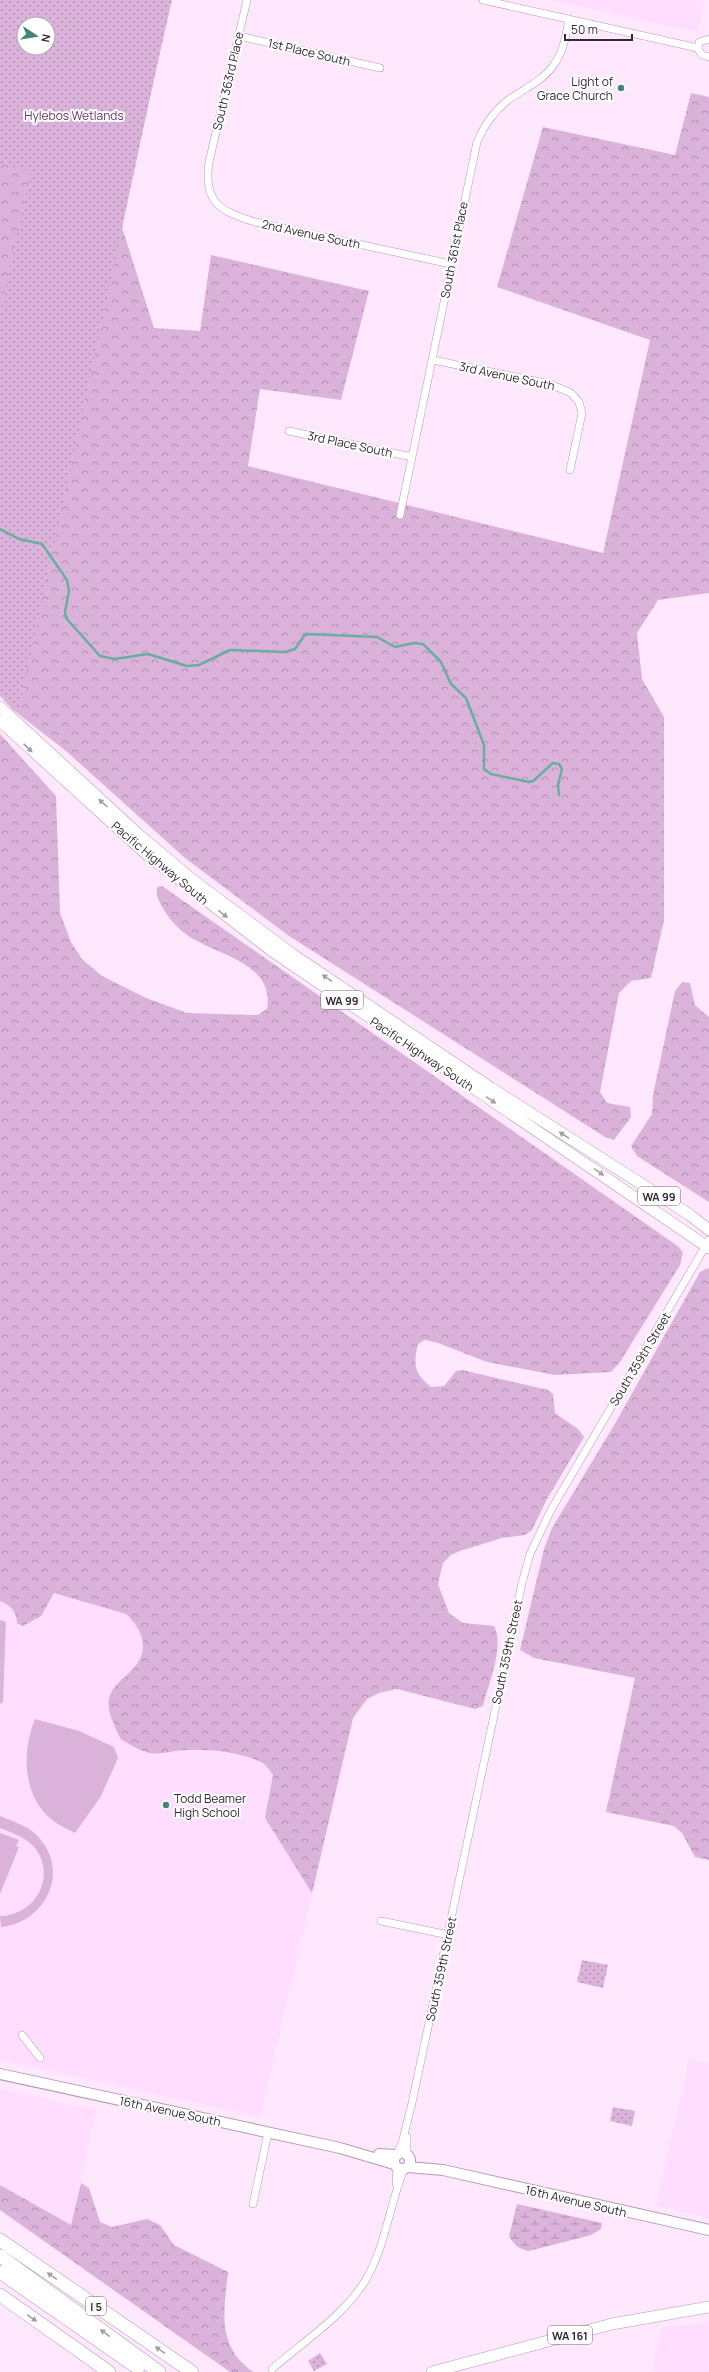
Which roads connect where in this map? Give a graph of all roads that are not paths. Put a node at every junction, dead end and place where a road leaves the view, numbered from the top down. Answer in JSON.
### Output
{"nodes":[{"id":1,"x":247,"y":0,"type":"edge"},
{"id":2,"x":483,"y":0,"type":"edge"},
{"id":3,"x":569,"y":19,"type":"junction"},
{"id":4,"x":239,"y":36,"type":"junction"},
{"id":5,"x":709,"y":39,"type":"edge"},
{"id":6,"x":698,"y":48,"type":"junction"},
{"id":7,"x":709,"y":57,"type":"edge"},
{"id":8,"x":380,"y":68,"type":"dead end"},
{"id":9,"x":209,"y":162,"type":"joint"},
{"id":10,"x":451,"y":264,"type":"junction"},
{"id":11,"x":433,"y":360,"type":"junction"},
{"id":12,"x":289,"y":431,"type":"dead end"},
{"id":13,"x":412,"y":457,"type":"junction"},
{"id":14,"x":570,"y":470,"type":"dead end"},
{"id":15,"x":400,"y":515,"type":"dead end"},
{"id":16,"x":0,"y":708,"type":"edge"},
{"id":17,"x":0,"y":721,"type":"edge"},
{"id":18,"x":709,"y":1230,"type":"edge"},
{"id":19,"x":708,"y":1244,"type":"edge"},
{"id":20,"x":381,"y":1921,"type":"dead end"},
{"id":21,"x":449,"y":1935,"type":"junction"},
{"id":22,"x":22,"y":2035,"type":"dead end"},
{"id":23,"x":40,"y":2058,"type":"dead end"},
{"id":24,"x":0,"y":2074,"type":"edge"},
{"id":25,"x":268,"y":2132,"type":"junction"},
{"id":26,"x":402,"y":2161,"type":"junction"},
{"id":27,"x":253,"y":2204,"type":"dead end"},
{"id":28,"x":709,"y":2230,"type":"edge"},
{"id":29,"x":0,"y":2240,"type":"edge"},
{"id":30,"x":0,"y":2256,"type":"edge"},
{"id":31,"x":0,"y":2272,"type":"edge"},
{"id":32,"x":0,"y":2295,"type":"edge"},
{"id":33,"x":709,"y":2307,"type":"edge"},
{"id":34,"x":272,"y":2369,"type":"dead end"},
{"id":35,"x":109,"y":2372,"type":"edge"},
{"id":36,"x":145,"y":2372,"type":"edge"},
{"id":37,"x":159,"y":2372,"type":"edge"},
{"id":38,"x":192,"y":2372,"type":"edge"},
{"id":39,"x":432,"y":2372,"type":"edge"}],
"edges":[{"from":1,"to":4,"type":"street","name":"South 363rd Place"},
{"from":2,"to":3,"type":"street"},
{"from":3,"to":6,"type":"street"},
{"from":3,"to":10,"type":"street","name":"South 361st Place"},
{"from":4,"to":8,"type":"street","name":"1st Place South"},
{"from":4,"to":9,"type":"street","name":"South 363rd Place"},
{"from":5,"to":6,"type":"street"},
{"from":6,"to":7,"type":"street"},
{"from":9,"to":10,"type":"street","name":"2nd Avenue South"},
{"from":10,"to":11,"type":"street","name":"South 361st Place"},
{"from":11,"to":13,"type":"street","name":"South 361st Place"},
{"from":11,"to":14,"type":"street","name":"3rd Avenue South"},
{"from":12,"to":13,"type":"street","name":"3rd Place South"},
{"from":13,"to":15,"type":"street","name":"South 361st Place"},
{"from":18,"to":16,"type":"main road","name":"Pacific Highway South","number":"WA 99","one_way":true},
{"from":17,"to":19,"type":"main road","name":"Pacific Highway South","number":"WA 99","one_way":true},
{"from":19,"to":21,"type":"street","name":"South 359th Street"},
{"from":20,"to":21,"type":"street"},
{"from":21,"to":26,"type":"street","name":"South 359th Street"},
{"from":22,"to":23,"type":"street"},
{"from":24,"to":25,"type":"street","name":"16th Avenue South"},
{"from":25,"to":26,"type":"street","name":"16th Avenue South"},
{"from":25,"to":27,"type":"street"},
{"from":26,"to":28,"type":"street","name":"16th Avenue South"},
{"from":26,"to":34,"type":"street","name":"South 359th Street"},
{"from":38,"to":29,"type":"highway","number":"I 5","one_way":true},
{"from":37,"to":30,"type":"highway","number":"I 5","one_way":true},
{"from":31,"to":36,"type":"highway","number":"I 5"},
{"from":32,"to":35,"type":"highway","one_way":true},
{"from":33,"to":39,"type":"main road","number":"WA 161"}]}
